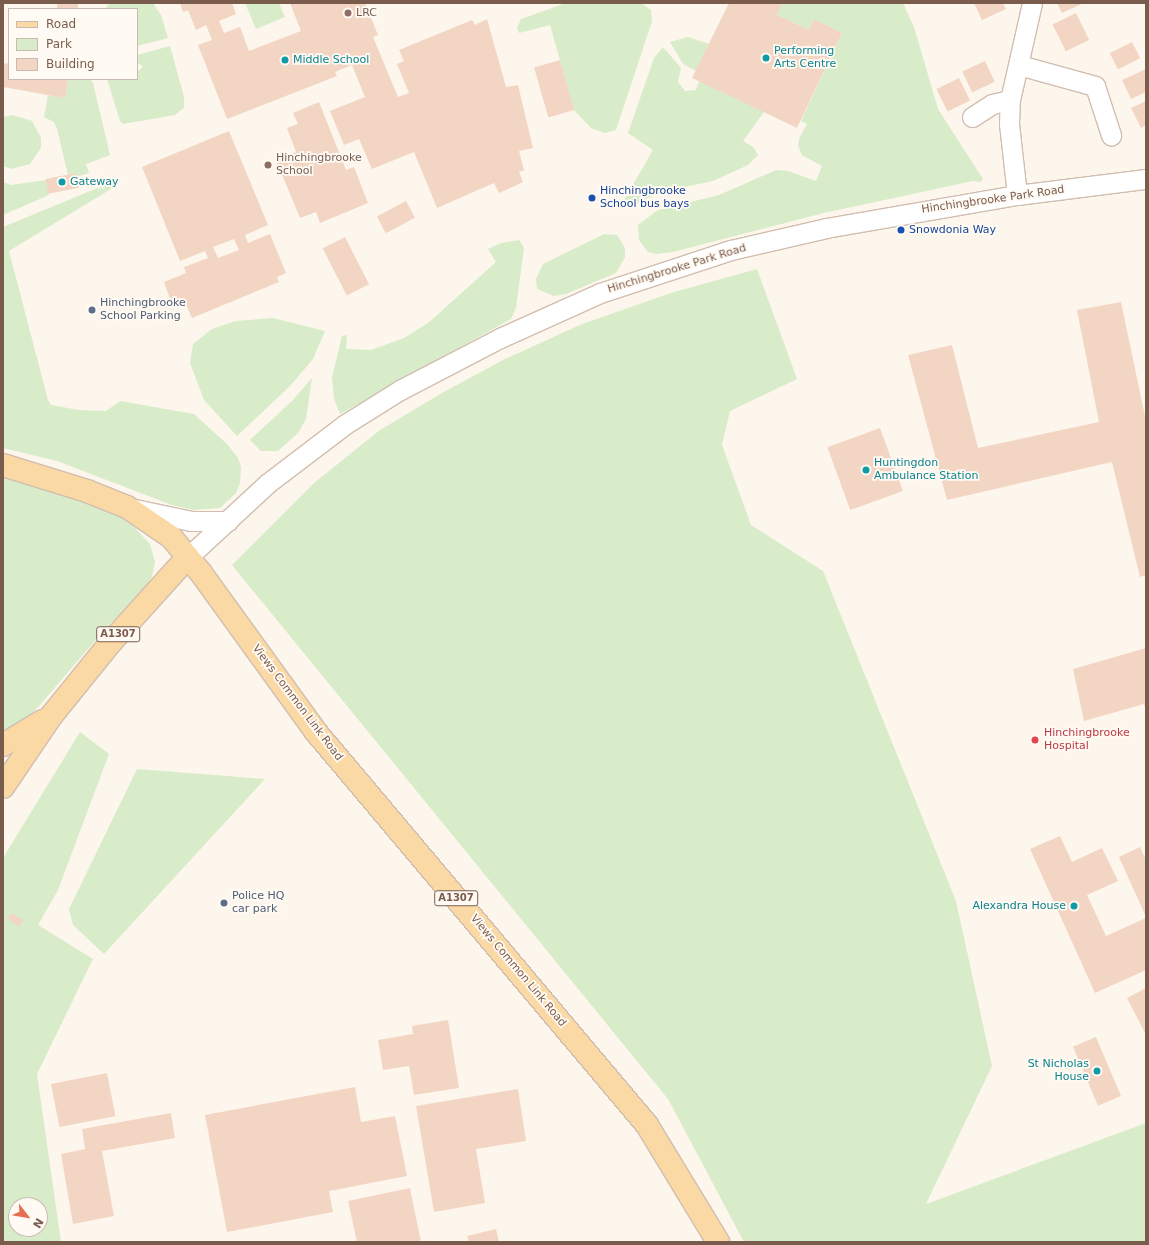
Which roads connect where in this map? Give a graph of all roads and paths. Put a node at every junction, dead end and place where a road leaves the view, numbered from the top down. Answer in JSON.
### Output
{"nodes":[{"id":1,"x":1032,"y":3,"type":"edge"},
{"id":2,"x":1018,"y":65,"type":"junction"},
{"id":3,"x":1010,"y":100,"type":"junction"},
{"id":4,"x":972,"y":117,"type":"dead end"},
{"id":5,"x":1111,"y":134,"type":"dead end"},
{"id":6,"x":1146,"y":179,"type":"edge"},
{"id":7,"x":1017,"y":196,"type":"junction"},
{"id":8,"x":3,"y":465,"type":"edge"},
{"id":9,"x":126,"y":507,"type":"junction"},
{"id":10,"x":228,"y":521,"type":"junction"},
{"id":11,"x":188,"y":557,"type":"junction"},
{"id":12,"x":52,"y":715,"type":"junction"},
{"id":13,"x":3,"y":745,"type":"edge"},
{"id":14,"x":3,"y":787,"type":"edge"},
{"id":15,"x":718,"y":1242,"type":"edge"}],
"edges":[{"from":1,"to":2,"type":"street"},
{"from":2,"to":3,"type":"street"},
{"from":2,"to":5,"type":"street"},
{"from":3,"to":4,"type":"street"},
{"from":3,"to":7,"type":"street"},
{"from":6,"to":7,"type":"street","name":"Hinchingbrooke Park Road"},
{"from":7,"to":10,"type":"street","name":"Hinchingbrooke Park Road"},
{"from":8,"to":9,"type":"main road","number":"A1307"},
{"from":9,"to":10,"type":"street"},
{"from":9,"to":11,"type":"main road","number":"A1307"},
{"from":10,"to":11,"type":"street","name":"Hinchingbrooke Park Road"},
{"from":11,"to":12,"type":"main road","name":"Hinchingbrooke Park Road","number":"A1307"},
{"from":11,"to":15,"type":"main road","name":"Views Common Link Road","number":"A1307"},
{"from":12,"to":13,"type":"main road"},
{"from":12,"to":14,"type":"main road","number":"A1307"}]}
